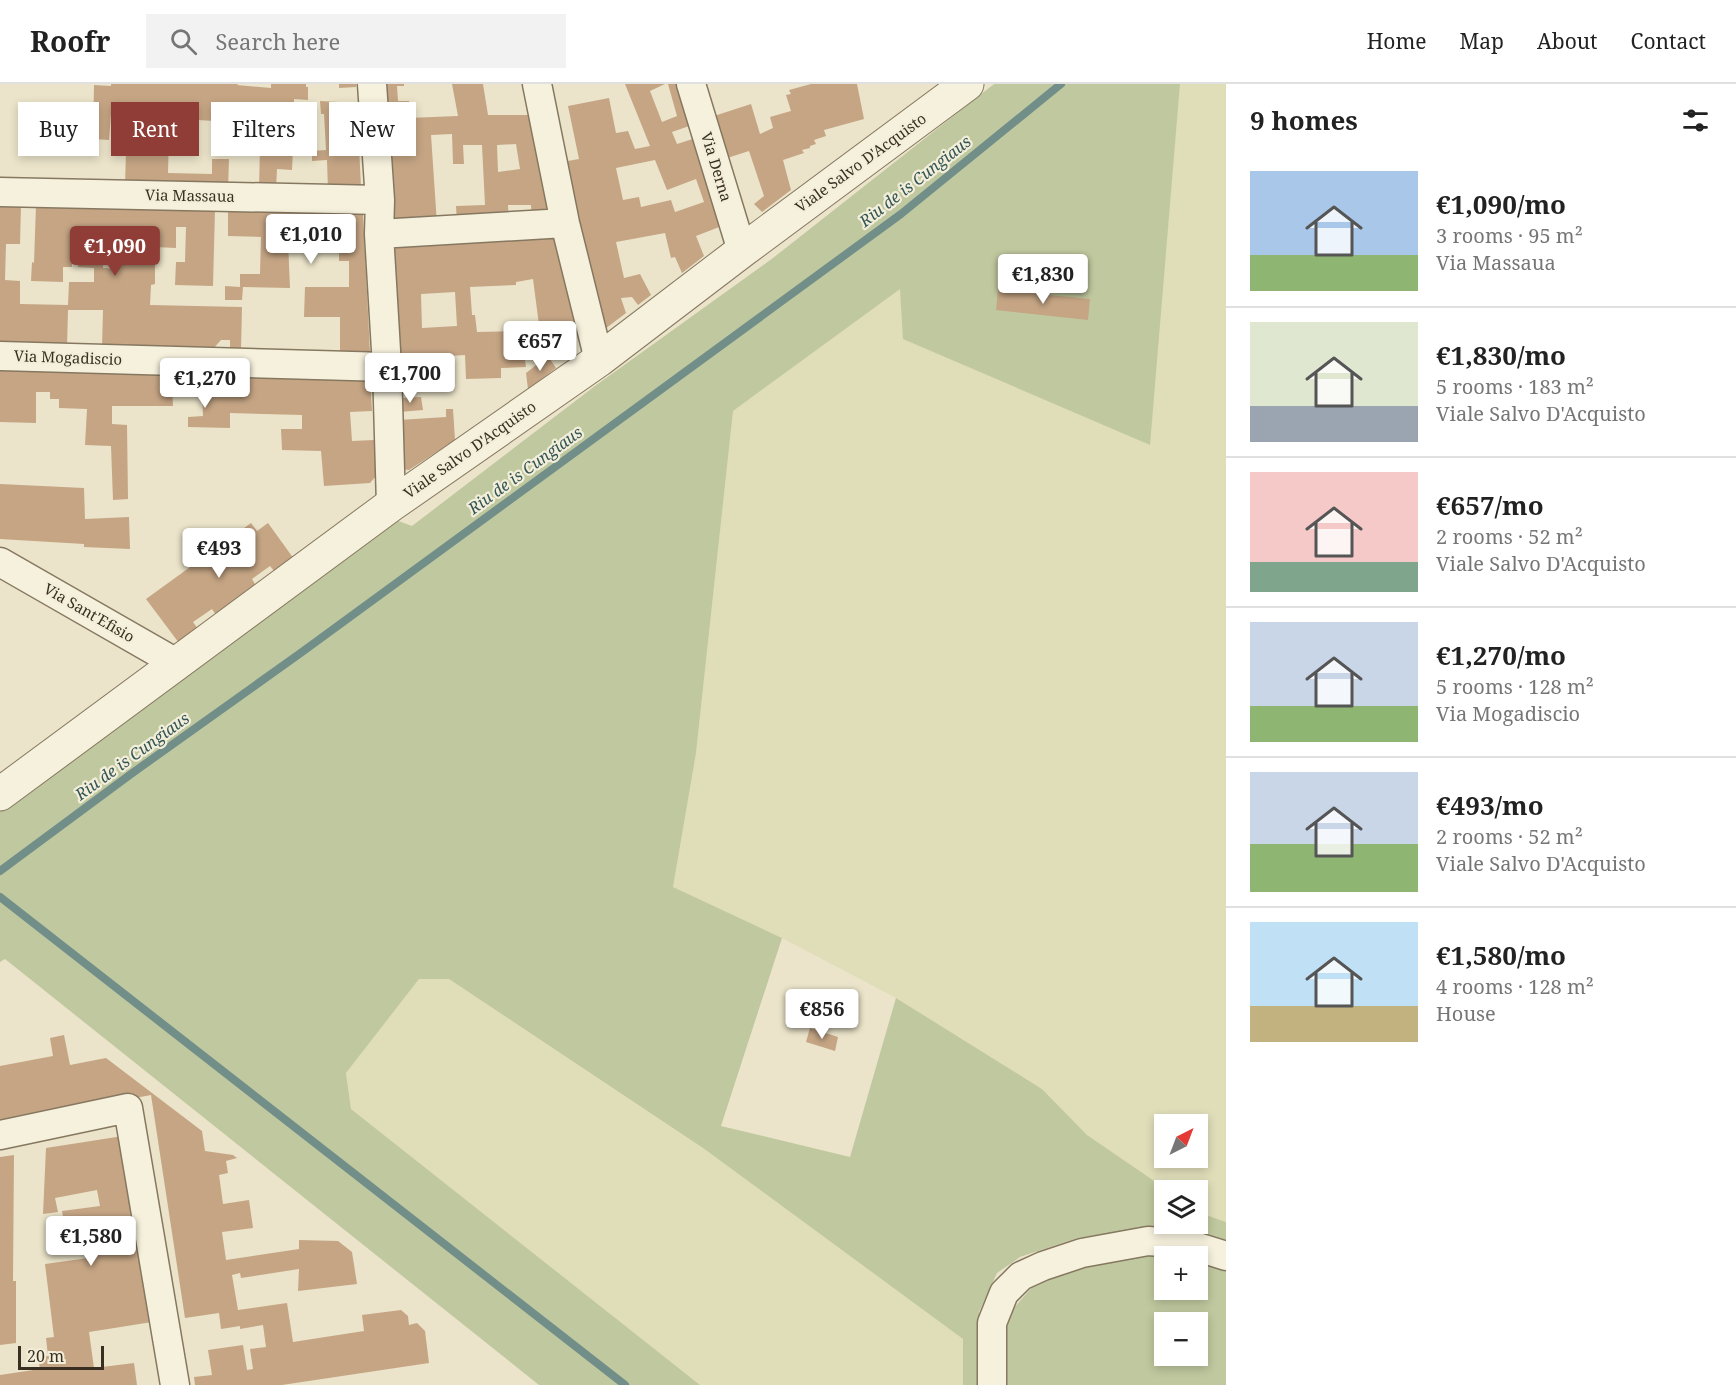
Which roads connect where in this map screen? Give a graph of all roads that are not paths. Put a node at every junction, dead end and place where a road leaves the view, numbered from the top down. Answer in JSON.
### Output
{"nodes":[{"id":1,"x":372,"y":84,"type":"edge"},
{"id":2,"x":537,"y":84,"type":"edge"},
{"id":3,"x":692,"y":84,"type":"edge"},
{"id":4,"x":967,"y":84,"type":"edge"},
{"id":5,"x":0,"y":192,"type":"edge"},
{"id":6,"x":380,"y":200,"type":"junction"},
{"id":7,"x":565,"y":223,"type":"junction"},
{"id":8,"x":379,"y":234,"type":"junction"},
{"id":9,"x":742,"y":251,"type":"junction"},
{"id":10,"x":0,"y":356,"type":"edge"},
{"id":11,"x":599,"y":360,"type":"junction"},
{"id":12,"x":387,"y":367,"type":"junction"},
{"id":13,"x":391,"y":505,"type":"junction"},
{"id":14,"x":0,"y":562,"type":"edge"},
{"id":15,"x":178,"y":664,"type":"junction"},
{"id":16,"x":0,"y":794,"type":"edge"},
{"id":17,"x":0,"y":1135,"type":"edge"},
{"id":18,"x":1226,"y":1256,"type":"edge"},
{"id":19,"x":175,"y":1385,"type":"edge"},
{"id":20,"x":992,"y":1385,"type":"edge"}],
"edges":[{"from":1,"to":6,"type":"street"},
{"from":2,"to":7,"type":"street"},
{"from":3,"to":9,"type":"street","name":"Via Derna"},
{"from":4,"to":9,"type":"street","name":"Viale Salvo D'Acquisto"},
{"from":5,"to":6,"type":"street","name":"Via Massaua"},
{"from":6,"to":8,"type":"street"},
{"from":7,"to":8,"type":"street"},
{"from":7,"to":11,"type":"street"},
{"from":8,"to":12,"type":"street"},
{"from":9,"to":11,"type":"street","name":"Viale Salvo D'Acquisto"},
{"from":10,"to":12,"type":"street","name":"Via Mogadiscio"},
{"from":11,"to":13,"type":"street","name":"Viale Salvo D'Acquisto"},
{"from":12,"to":13,"type":"street"},
{"from":13,"to":15,"type":"street","name":"Viale Salvo D'Acquisto"},
{"from":14,"to":15,"type":"street","name":"Via Sant'Efisio"},
{"from":15,"to":16,"type":"street","name":"Viale Salvo D'Acquisto"},
{"from":17,"to":19,"type":"street"},
{"from":18,"to":20,"type":"street"}]}
